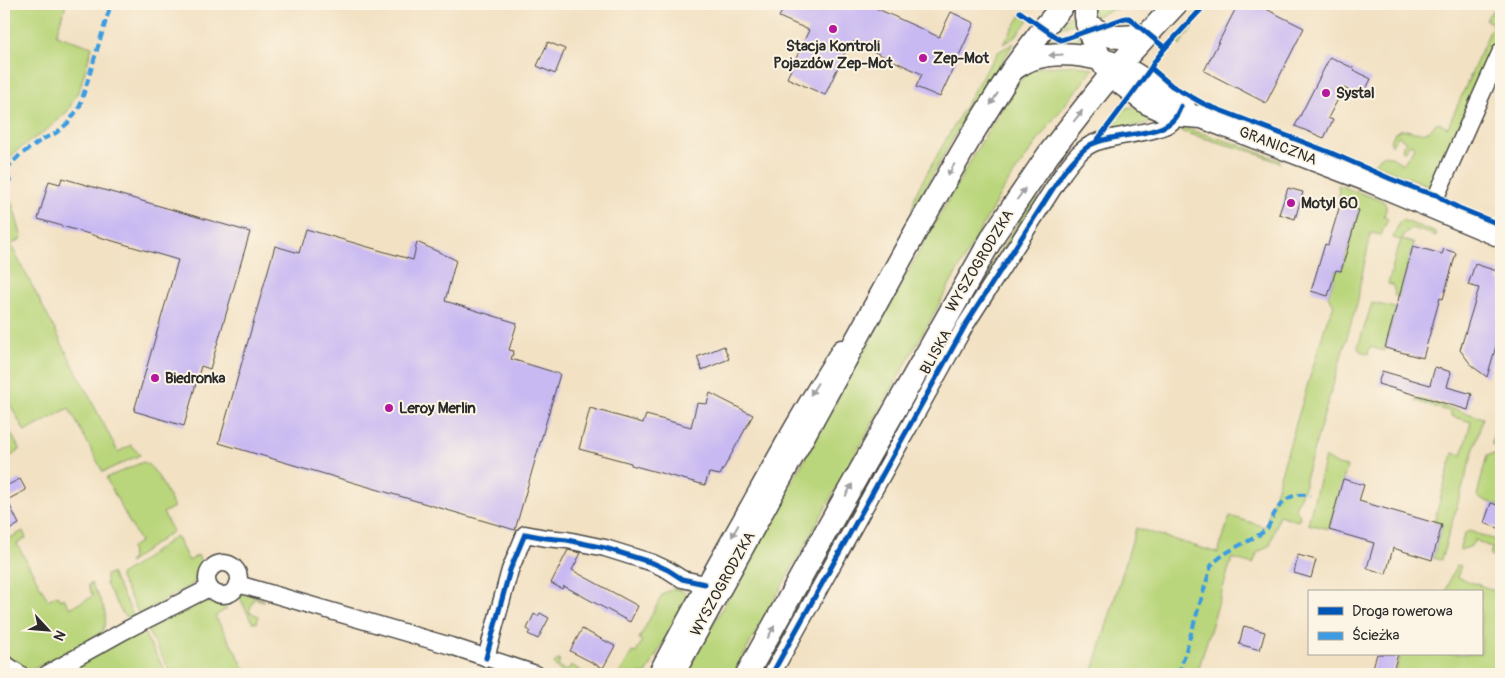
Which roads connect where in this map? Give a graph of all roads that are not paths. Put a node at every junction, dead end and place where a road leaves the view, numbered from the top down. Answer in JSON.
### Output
{"nodes":[{"id":1,"x":1064,"y":4,"type":"edge"},
{"id":2,"x":1176,"y":4,"type":"edge"},
{"id":3,"x":1087,"y":14,"type":"edge"},
{"id":4,"x":1148,"y":34,"type":"junction"},
{"id":5,"x":1501,"y":51,"type":"edge"},
{"id":6,"x":1110,"y":67,"type":"junction"},
{"id":7,"x":1014,"y":69,"type":"junction"},
{"id":8,"x":1179,"y":110,"type":"junction"},
{"id":9,"x":1431,"y":208,"type":"junction"},
{"id":10,"x":916,"y":230,"type":"junction"},
{"id":11,"x":1501,"y":236,"type":"edge"},
{"id":12,"x":238,"y":584,"type":"junction"},
{"id":13,"x":705,"y":584,"type":"junction"},
{"id":14,"x":209,"y":588,"type":"junction"},
{"id":15,"x":486,"y":658,"type":"junction"},
{"id":16,"x":4,"y":663,"type":"edge"},
{"id":17,"x":20,"y":674,"type":"edge"},
{"id":18,"x":47,"y":674,"type":"edge"},
{"id":19,"x":536,"y":674,"type":"edge"},
{"id":20,"x":656,"y":674,"type":"edge"},
{"id":21,"x":673,"y":674,"type":"edge"},
{"id":22,"x":747,"y":674,"type":"edge"},
{"id":23,"x":772,"y":674,"type":"edge"}],
"edges":[{"from":1,"to":7,"type":"main road","name":"WYSZOGRODZKA"},
{"from":2,"to":4,"type":"main road","name":"WYSZOGRODZKA"},
{"from":3,"to":4,"type":"main road"},
{"from":3,"to":6,"type":"main road"},
{"from":4,"to":6,"type":"main road","name":"WYSZOGRODZKA"},
{"from":5,"to":9,"type":"street"},
{"from":6,"to":7,"type":"main road","name":"GRANICZNA","one_way":true},
{"from":6,"to":8,"type":"main road","name":"GRANICZNA"},
{"from":22,"to":6,"type":"main road","name":"WYSZOGRODZKA","one_way":true},
{"from":7,"to":10,"type":"main road","name":"WYSZOGRODZKA","one_way":true},
{"from":8,"to":9,"type":"main road","name":"GRANICZNA"},
{"from":8,"to":23,"type":"street","name":"BLISKA"},
{"from":9,"to":11,"type":"main road","name":"GRANICZNA"},
{"from":10,"to":13,"type":"street","one_way":true},
{"from":10,"to":21,"type":"main road","name":"WYSZOGRODZKA"},
{"from":12,"to":14,"type":"street"},
{"from":12,"to":14,"type":"street"},
{"from":12,"to":15,"type":"street"},
{"from":13,"to":15,"type":"street"},
{"from":13,"to":20,"type":"street"},
{"from":14,"to":18,"type":"street"},
{"from":15,"to":19,"type":"street"},
{"from":16,"to":17,"type":"street"}]}
